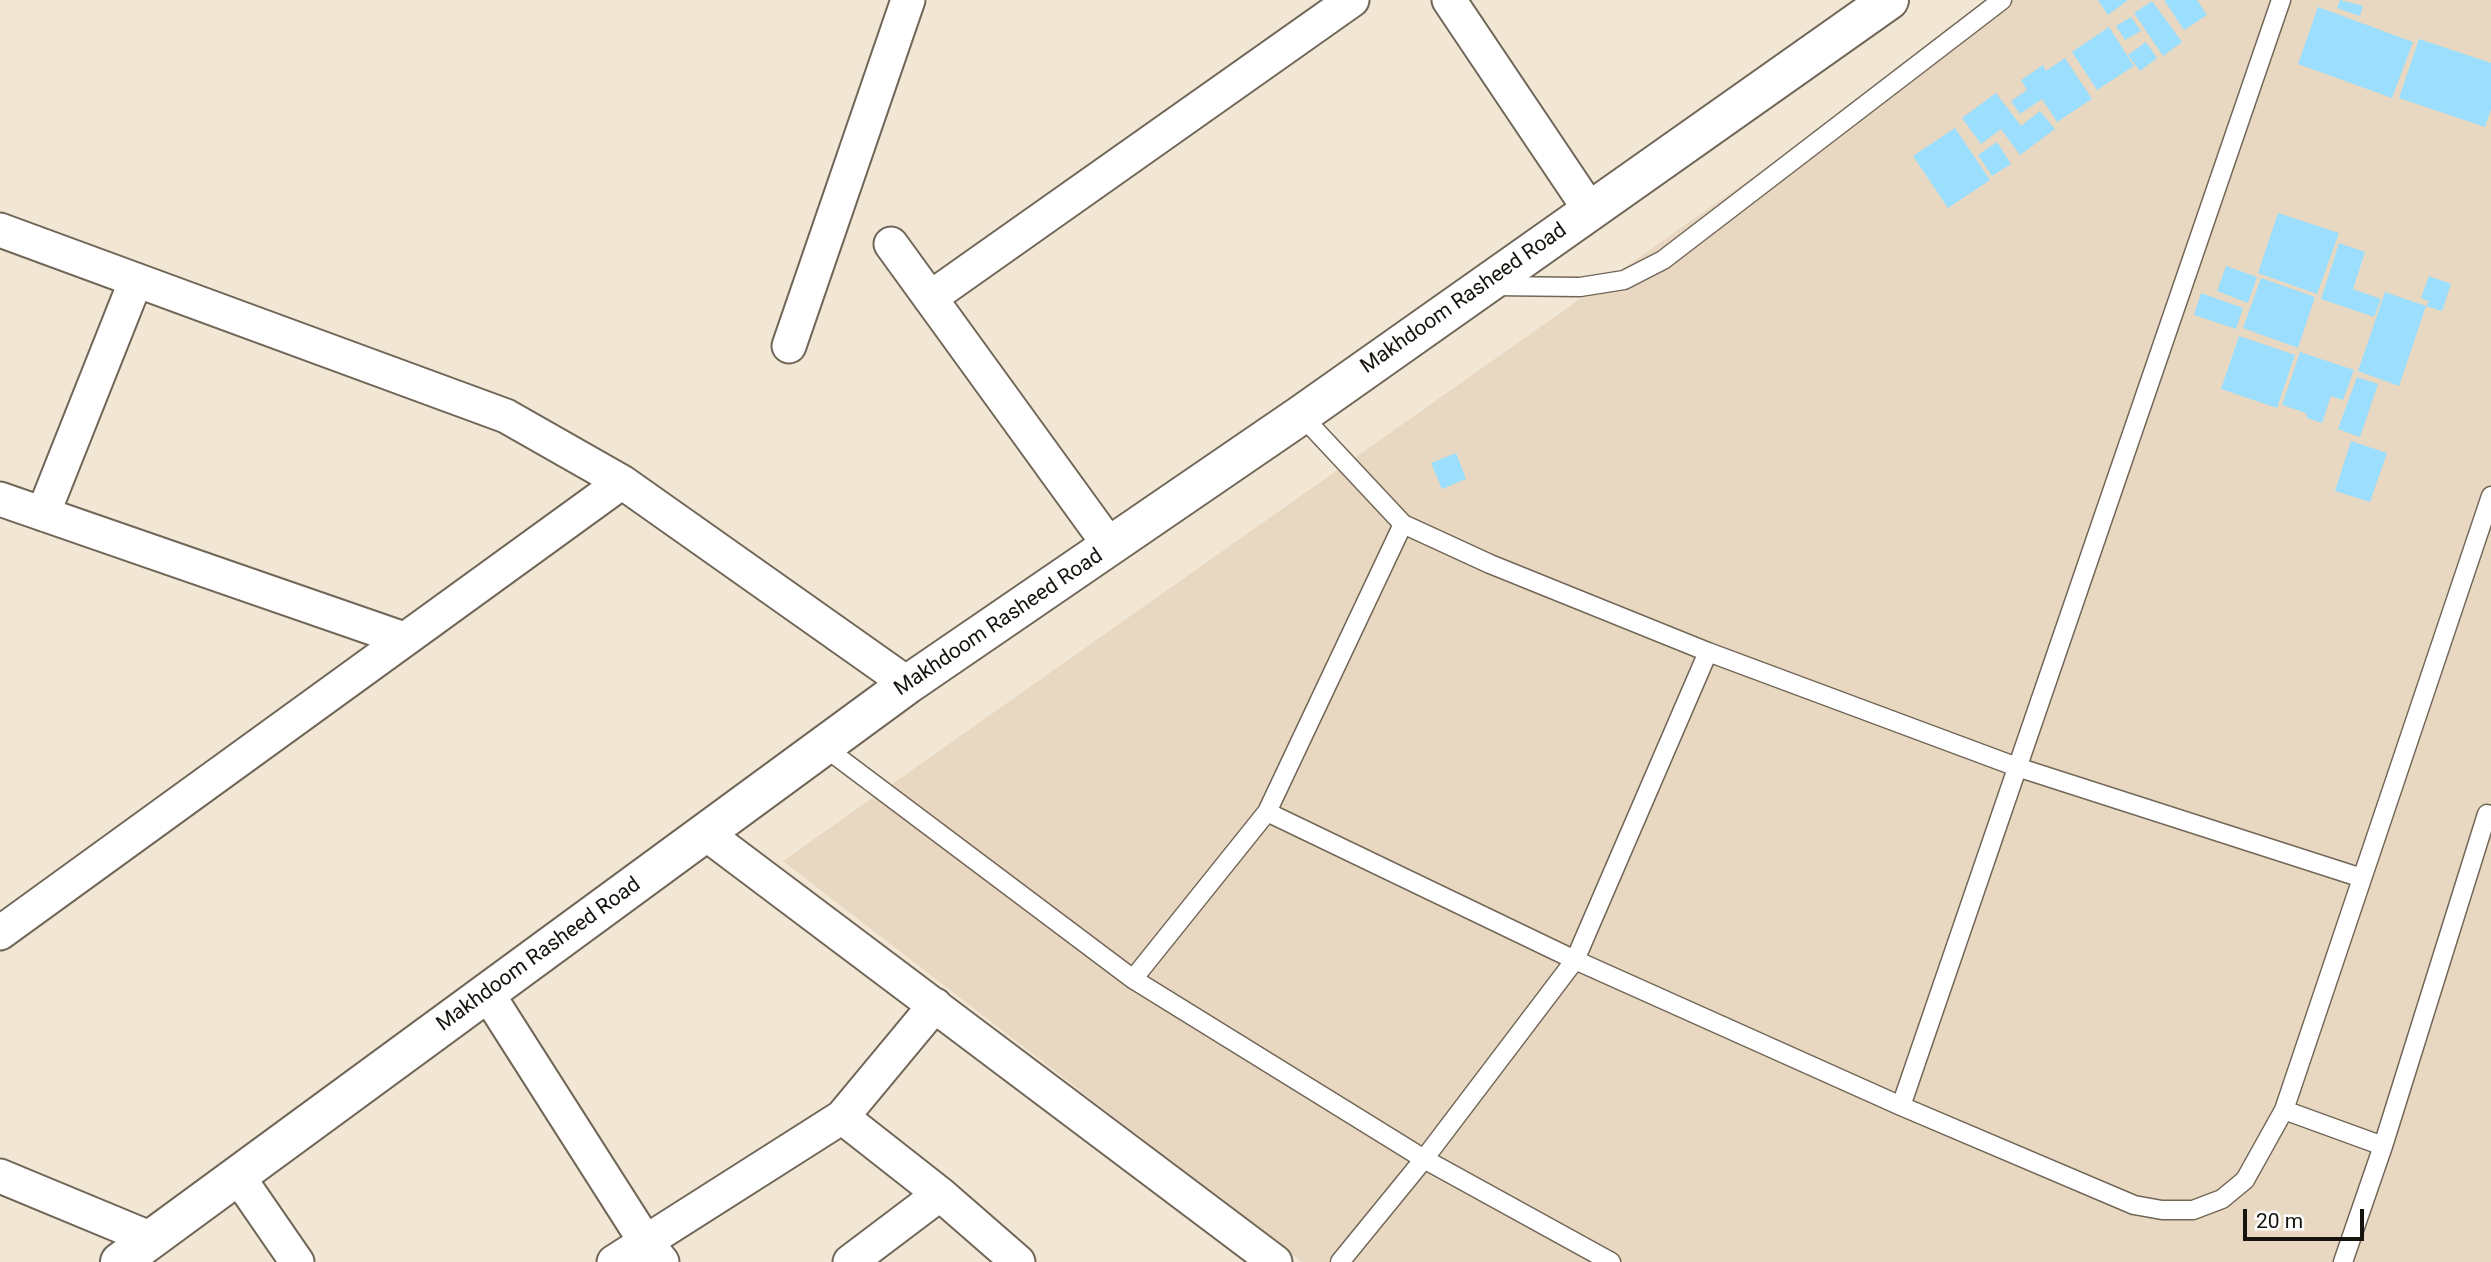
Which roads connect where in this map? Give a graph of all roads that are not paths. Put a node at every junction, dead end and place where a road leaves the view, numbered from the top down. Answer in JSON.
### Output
{"nodes":[{"id":1,"x":908,"y":0,"type":"edge"},
{"id":2,"x":1352,"y":0,"type":"edge"},
{"id":3,"x":1449,"y":0,"type":"edge"},
{"id":4,"x":1889,"y":0,"type":"edge"},
{"id":5,"x":2002,"y":0,"type":"edge"},
{"id":6,"x":2281,"y":0,"type":"edge"},
{"id":7,"x":1590,"y":210,"type":"junction"},
{"id":8,"x":0,"y":230,"type":"edge"},
{"id":9,"x":891,"y":244,"type":"dead end"},
{"id":10,"x":136,"y":280,"type":"junction"},
{"id":11,"x":1484,"y":286,"type":"junction"},
{"id":12,"x":930,"y":298,"type":"junction"},
{"id":13,"x":789,"y":345,"type":"dead end"},
{"id":14,"x":1301,"y":415,"type":"junction"},
{"id":15,"x":622,"y":482,"type":"junction"},
{"id":16,"x":2491,"y":496,"type":"edge"},
{"id":17,"x":0,"y":499,"type":"edge"},
{"id":18,"x":43,"y":514,"type":"junction"},
{"id":19,"x":1403,"y":524,"type":"junction"},
{"id":20,"x":1110,"y":546,"type":"junction"},
{"id":21,"x":404,"y":639,"type":"junction"},
{"id":22,"x":1708,"y":652,"type":"junction"},
{"id":23,"x":908,"y":684,"type":"junction"},
{"id":24,"x":823,"y":746,"type":"junction"},
{"id":25,"x":2017,"y":767,"type":"junction"},
{"id":26,"x":1268,"y":812,"type":"junction"},
{"id":27,"x":2487,"y":814,"type":"dead end"},
{"id":28,"x":705,"y":833,"type":"junction"},
{"id":29,"x":2362,"y":878,"type":"junction"},
{"id":30,"x":0,"y":933,"type":"edge"},
{"id":31,"x":1575,"y":960,"type":"junction"},
{"id":32,"x":1133,"y":979,"type":"junction"},
{"id":33,"x":487,"y":993,"type":"junction"},
{"id":34,"x":934,"y":1006,"type":"junction"},
{"id":35,"x":1901,"y":1106,"type":"junction"},
{"id":36,"x":2284,"y":1110,"type":"junction"},
{"id":37,"x":842,"y":1117,"type":"junction"},
{"id":38,"x":2383,"y":1146,"type":"junction"},
{"id":39,"x":1424,"y":1159,"type":"junction"},
{"id":40,"x":237,"y":1175,"type":"junction"},
{"id":41,"x":0,"y":1176,"type":"edge"},
{"id":42,"x":940,"y":1194,"type":"junction"},
{"id":43,"x":152,"y":1239,"type":"junction"},
{"id":44,"x":653,"y":1251,"type":"edge"},
{"id":45,"x":120,"y":1262,"type":"edge"},
{"id":46,"x":298,"y":1262,"type":"edge"},
{"id":47,"x":614,"y":1262,"type":"edge"},
{"id":48,"x":850,"y":1262,"type":"edge"},
{"id":49,"x":1018,"y":1262,"type":"edge"},
{"id":50,"x":1275,"y":1262,"type":"edge"},
{"id":51,"x":1340,"y":1262,"type":"edge"},
{"id":52,"x":1611,"y":1262,"type":"edge"},
{"id":53,"x":2343,"y":1262,"type":"edge"}],
"edges":[{"from":1,"to":13,"type":"street"},
{"from":2,"to":12,"type":"street"},
{"from":3,"to":7,"type":"street"},
{"from":4,"to":7,"type":"main road","name":"Makhdoom Rasheed Road"},
{"from":5,"to":11,"type":"lane"},
{"from":6,"to":25,"type":"lane"},
{"from":7,"to":11,"type":"main road","name":"Makhdoom Rasheed Road"},
{"from":8,"to":10,"type":"street"},
{"from":9,"to":12,"type":"street"},
{"from":10,"to":15,"type":"street"},
{"from":10,"to":18,"type":"street"},
{"from":11,"to":14,"type":"main road","name":"Makhdoom Rasheed Road"},
{"from":12,"to":20,"type":"street"},
{"from":14,"to":19,"type":"lane"},
{"from":14,"to":20,"type":"main road","name":"Makhdoom Rasheed Road"},
{"from":15,"to":21,"type":"street"},
{"from":15,"to":23,"type":"street"},
{"from":16,"to":29,"type":"lane"},
{"from":17,"to":18,"type":"street"},
{"from":18,"to":21,"type":"street"},
{"from":19,"to":22,"type":"lane"},
{"from":19,"to":26,"type":"lane"},
{"from":20,"to":23,"type":"main road","name":"Makhdoom Rasheed Road"},
{"from":21,"to":30,"type":"street"},
{"from":22,"to":25,"type":"lane"},
{"from":22,"to":31,"type":"lane"},
{"from":23,"to":24,"type":"main road","name":"Makhdoom Rasheed Road"},
{"from":24,"to":28,"type":"main road","name":"Makhdoom Rasheed Road"},
{"from":24,"to":32,"type":"lane"},
{"from":25,"to":29,"type":"lane"},
{"from":25,"to":35,"type":"lane"},
{"from":26,"to":31,"type":"lane"},
{"from":26,"to":32,"type":"lane"},
{"from":27,"to":38,"type":"lane"},
{"from":28,"to":33,"type":"main road","name":"Makhdoom Rasheed Road"},
{"from":28,"to":34,"type":"street"},
{"from":29,"to":36,"type":"lane"},
{"from":31,"to":35,"type":"lane"},
{"from":31,"to":39,"type":"lane"},
{"from":32,"to":39,"type":"lane"},
{"from":33,"to":40,"type":"main road","name":"Makhdoom Rasheed Road"},
{"from":33,"to":44,"type":"street"},
{"from":34,"to":37,"type":"street"},
{"from":34,"to":50,"type":"street"},
{"from":35,"to":36,"type":"lane"},
{"from":36,"to":38,"type":"lane"},
{"from":37,"to":42,"type":"street"},
{"from":37,"to":44,"type":"street"},
{"from":38,"to":53,"type":"lane"},
{"from":39,"to":51,"type":"lane"},
{"from":39,"to":52,"type":"lane"},
{"from":40,"to":43,"type":"main road","name":"Makhdoom Rasheed Road"},
{"from":40,"to":46,"type":"street"},
{"from":41,"to":43,"type":"street"},
{"from":42,"to":48,"type":"street"},
{"from":42,"to":49,"type":"street"},
{"from":43,"to":45,"type":"main road","name":"Makhdoom Rasheed Road"},
{"from":44,"to":47,"type":"street"}]}
